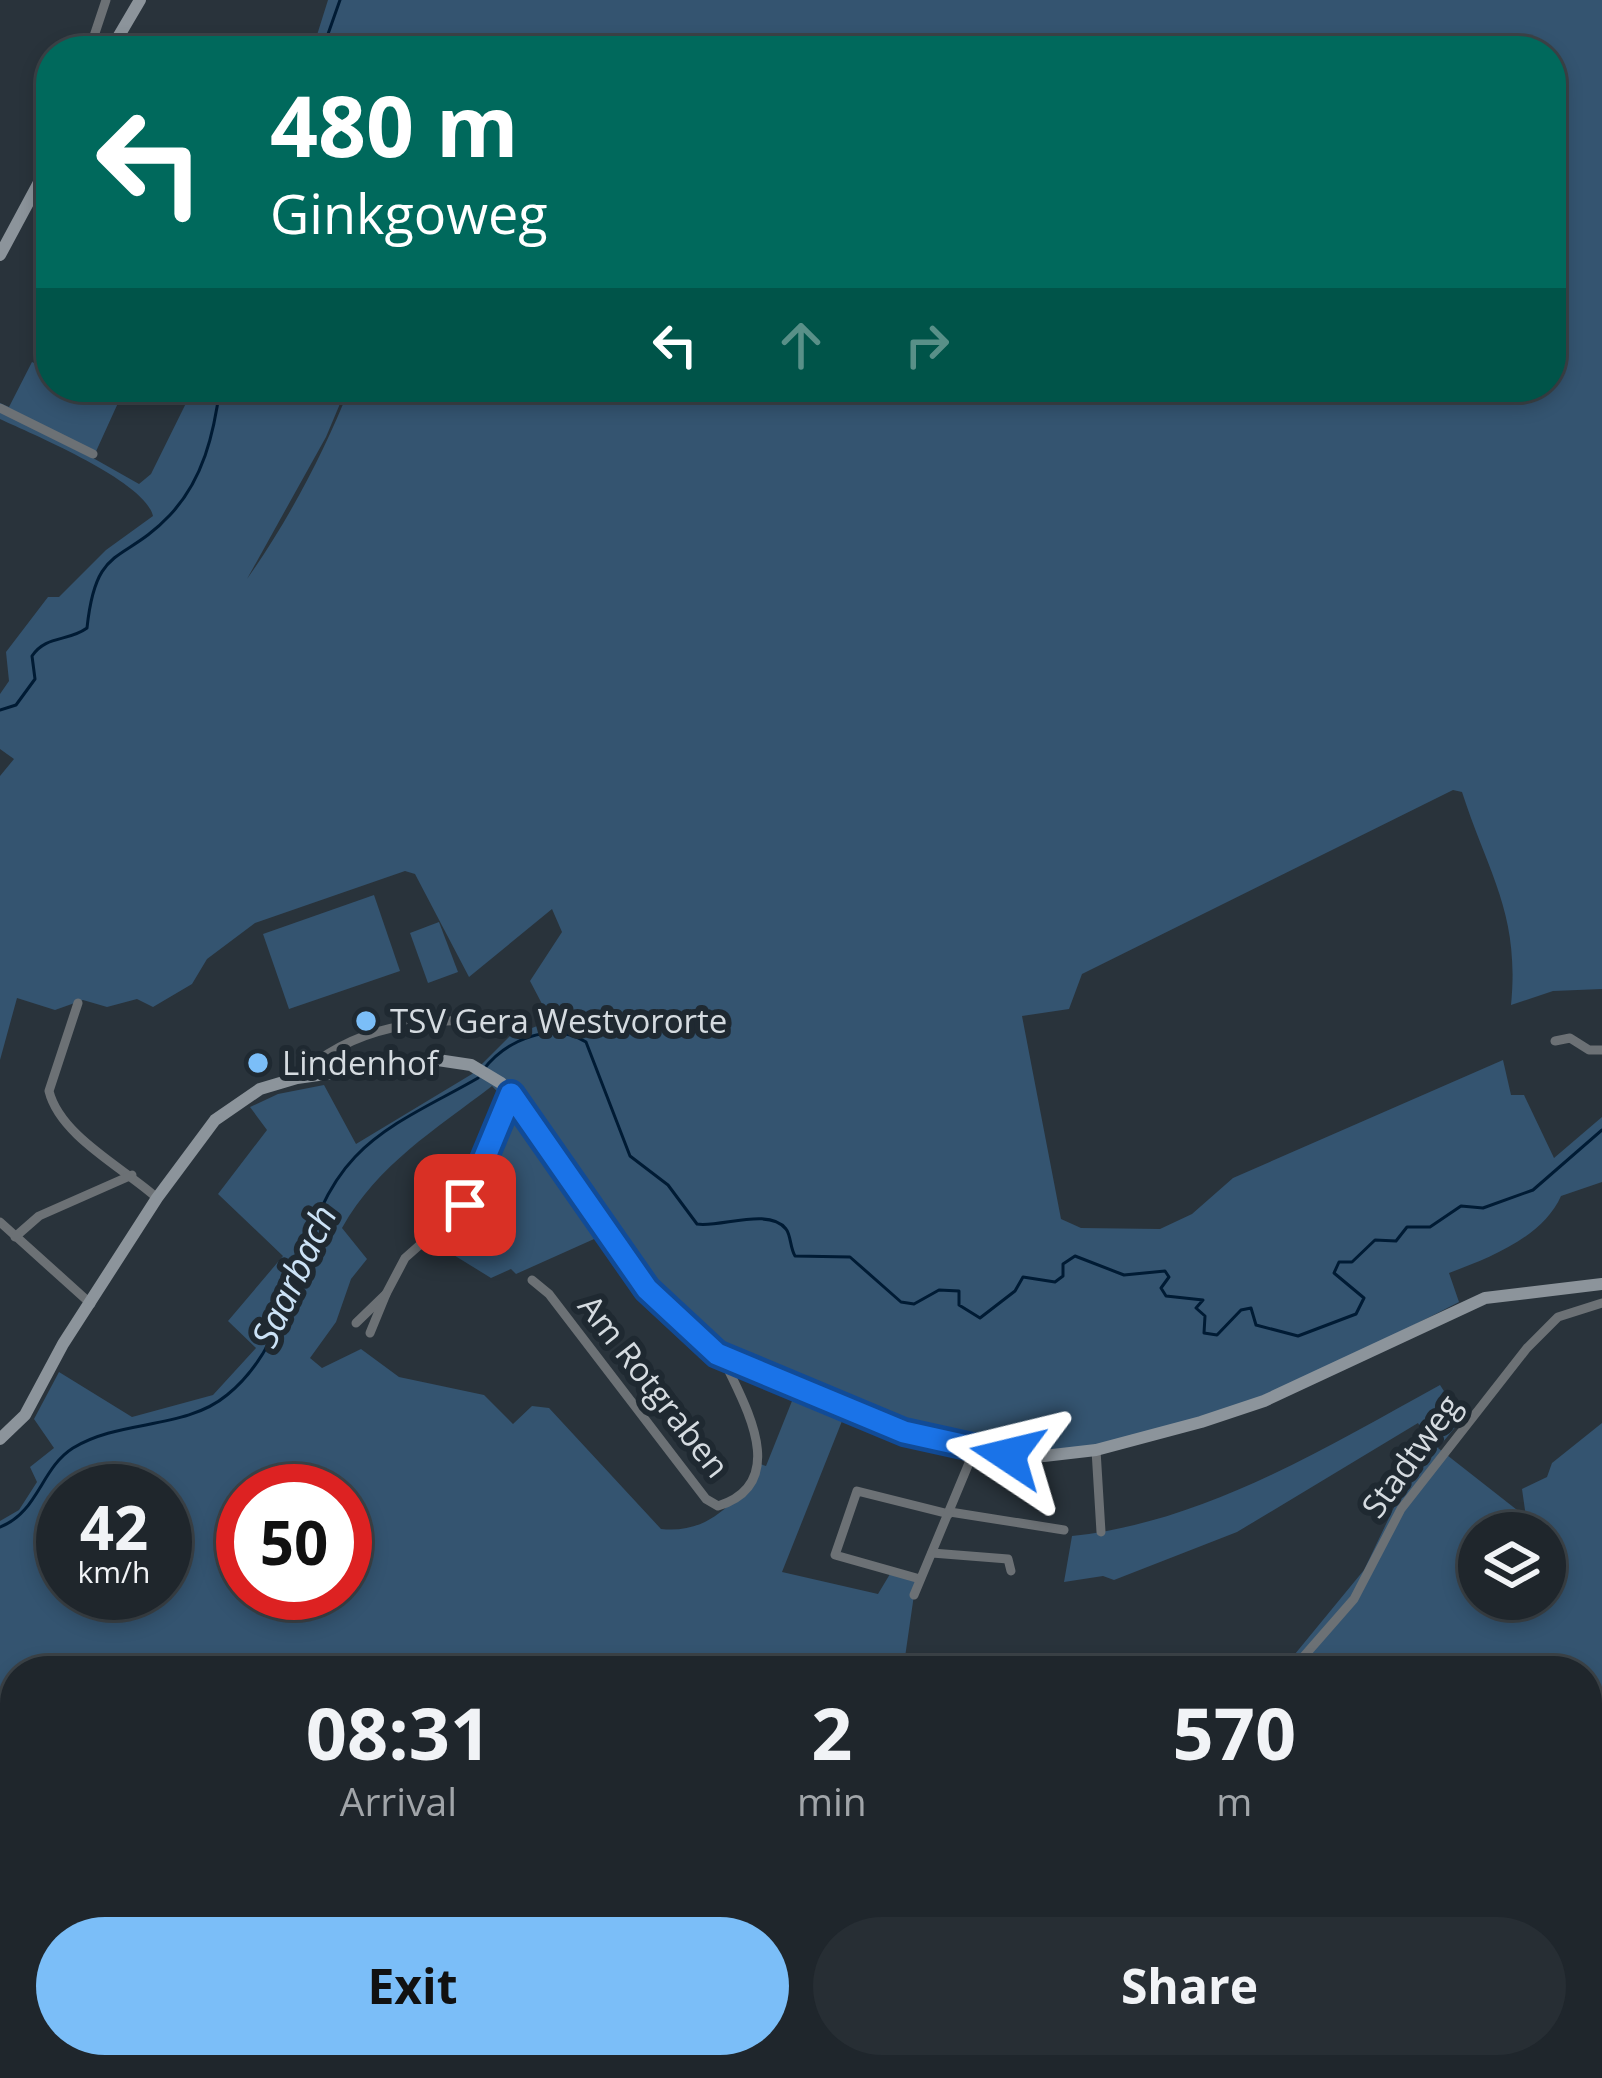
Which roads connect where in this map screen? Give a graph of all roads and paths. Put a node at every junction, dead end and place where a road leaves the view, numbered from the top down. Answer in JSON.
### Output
{"nodes":[{"id":1,"x":106,"y":0,"type":"edge"},
{"id":2,"x":132,"y":3,"type":"edge"},
{"id":3,"x":94,"y":36,"type":"edge"},
{"id":4,"x":117,"y":36,"type":"edge"},
{"id":5,"x":36,"y":187,"type":"edge"},
{"id":6,"x":1,"y":251,"type":"edge"},
{"id":7,"x":0,"y":408,"type":"edge"},
{"id":8,"x":93,"y":454,"type":"dead end"},
{"id":9,"x":77,"y":1003,"type":"dead end"},
{"id":10,"x":510,"y":1018,"type":"dead end"},
{"id":11,"x":1555,"y":1041,"type":"dead end"},
{"id":12,"x":1602,"y":1050,"type":"edge"},
{"id":13,"x":297,"y":1078,"type":"junction"},
{"id":14,"x":511,"y":1094,"type":"junction"},
{"id":15,"x":131,"y":1174,"type":"junction"},
{"id":16,"x":157,"y":1198,"type":"junction"},
{"id":17,"x":0,"y":1222,"type":"edge"},
{"id":18,"x":15,"y":1237,"type":"junction"},
{"id":19,"x":532,"y":1280,"type":"dead end"},
{"id":20,"x":1602,"y":1284,"type":"edge"},
{"id":21,"x":386,"y":1294,"type":"junction"},
{"id":22,"x":1602,"y":1303,"type":"edge"},
{"id":23,"x":91,"y":1304,"type":"junction"},
{"id":24,"x":356,"y":1323,"type":"dead end"},
{"id":25,"x":370,"y":1333,"type":"dead end"},
{"id":26,"x":731,"y":1363,"type":"junction"},
{"id":27,"x":0,"y":1438,"type":"edge"},
{"id":28,"x":1096,"y":1450,"type":"junction"},
{"id":29,"x":974,"y":1451,"type":"junction"},
{"id":30,"x":950,"y":1513,"type":"junction"},
{"id":31,"x":1064,"y":1530,"type":"dead end"},
{"id":32,"x":1101,"y":1532,"type":"dead end"},
{"id":33,"x":932,"y":1552,"type":"junction"},
{"id":34,"x":1011,"y":1571,"type":"dead end"},
{"id":35,"x":920,"y":1579,"type":"junction"},
{"id":36,"x":914,"y":1595,"type":"dead end"},
{"id":37,"x":1304,"y":1656,"type":"edge"}],
"edges":[{"from":1,"to":3,"type":"street"},
{"from":2,"to":4,"type":"main road"},
{"from":5,"to":6,"type":"main road"},
{"from":7,"to":8,"type":"street"},
{"from":9,"to":15,"type":"street"},
{"from":10,"to":13,"type":"street"},
{"from":11,"to":12,"type":"street"},
{"from":13,"to":14,"type":"main road"},
{"from":13,"to":16,"type":"main road"},
{"from":14,"to":21,"type":"street"},
{"from":14,"to":26,"type":"main road"},
{"from":15,"to":16,"type":"street"},
{"from":15,"to":18,"type":"street"},
{"from":16,"to":23,"type":"main road"},
{"from":17,"to":18,"type":"street"},
{"from":18,"to":23,"type":"street"},
{"from":19,"to":26,"type":"street","name":"Am Rotgraben"},
{"from":20,"to":28,"type":"main road"},
{"from":21,"to":24,"type":"street"},
{"from":21,"to":25,"type":"street"},
{"from":22,"to":37,"type":"street","name":"Stadtweg"},
{"from":23,"to":27,"type":"main road"},
{"from":26,"to":29,"type":"main road"},
{"from":28,"to":29,"type":"main road"},
{"from":28,"to":32,"type":"street"},
{"from":29,"to":30,"type":"street"},
{"from":30,"to":31,"type":"street"},
{"from":30,"to":33,"type":"street"},
{"from":30,"to":35,"type":"street"},
{"from":33,"to":34,"type":"street"},
{"from":33,"to":35,"type":"street"},
{"from":35,"to":36,"type":"street"}]}
